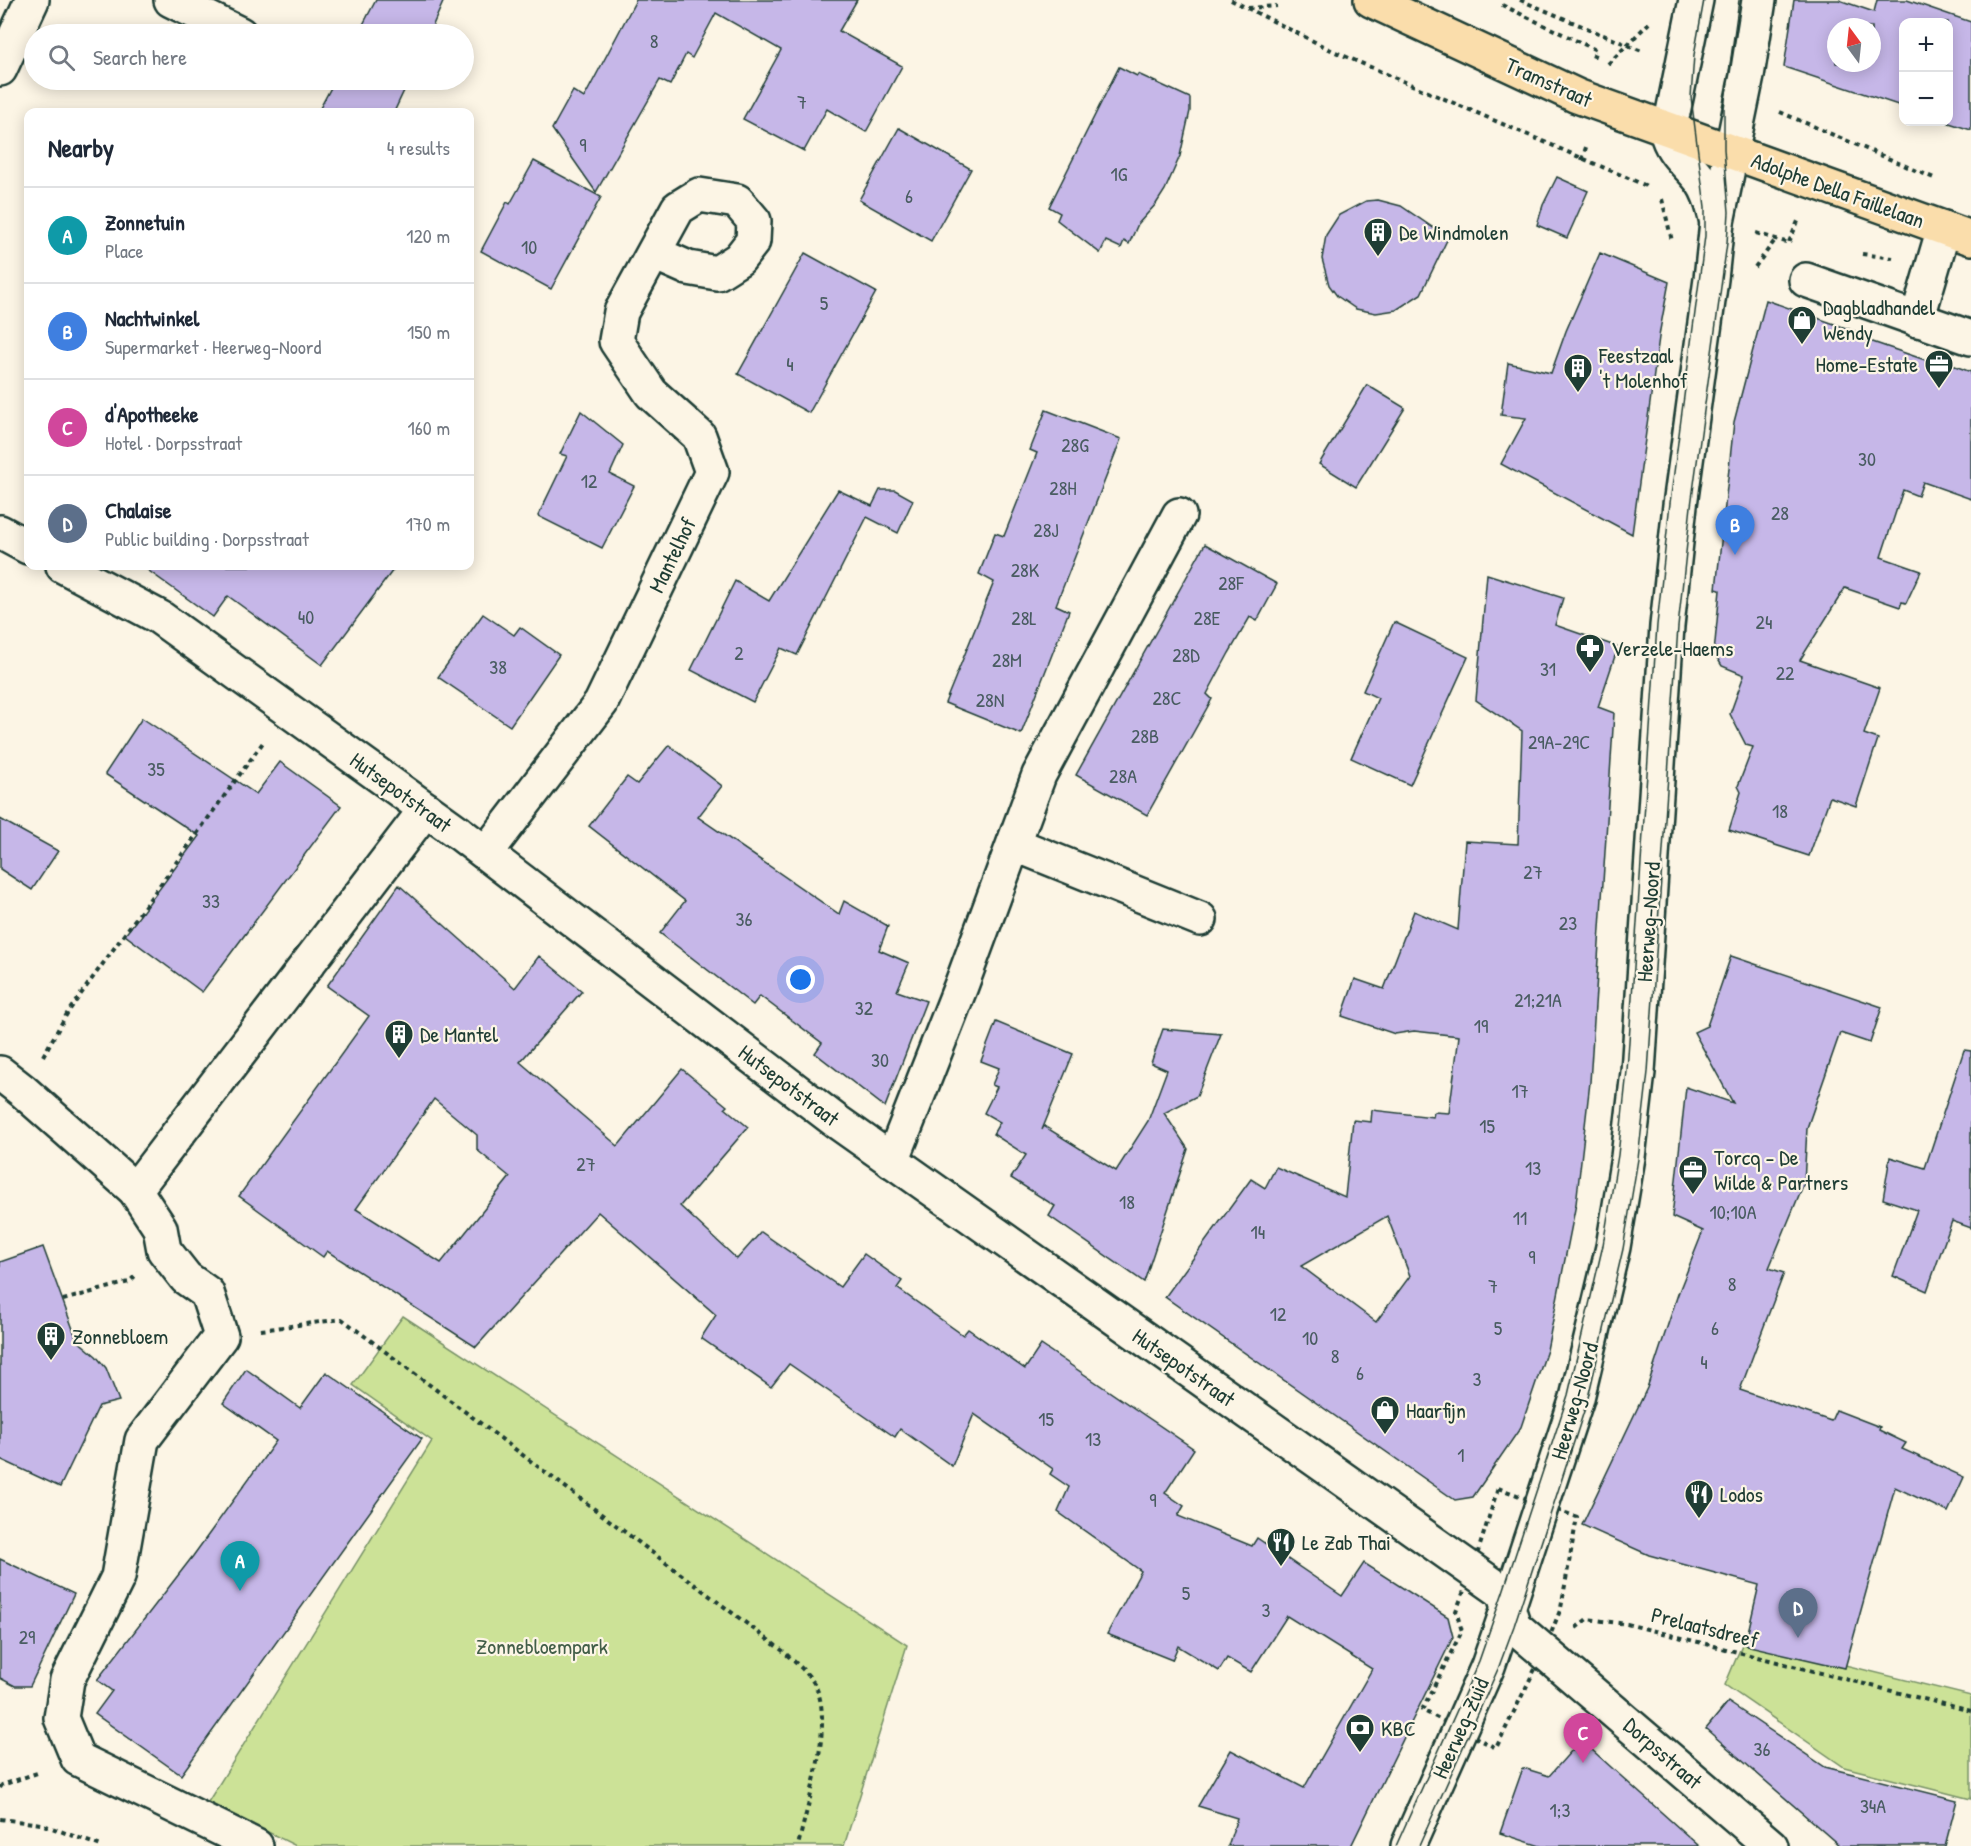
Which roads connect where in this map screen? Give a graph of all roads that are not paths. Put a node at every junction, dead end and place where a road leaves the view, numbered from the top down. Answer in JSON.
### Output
{"nodes":[{"id":1,"x":32,"y":0,"type":"edge"},
{"id":2,"x":171,"y":0,"type":"edge"},
{"id":3,"x":1371,"y":0,"type":"edge"},
{"id":4,"x":1696,"y":0,"type":"edge"},
{"id":5,"x":1759,"y":0,"type":"edge"},
{"id":6,"x":220,"y":24,"type":"edge"},
{"id":7,"x":0,"y":69,"type":"edge"},
{"id":8,"x":1669,"y":131,"type":"junction"},
{"id":9,"x":1732,"y":151,"type":"junction"},
{"id":10,"x":1717,"y":222,"type":"junction"},
{"id":11,"x":1957,"y":233,"type":"edge"},
{"id":12,"x":654,"y":253,"type":"dead end"},
{"id":13,"x":1806,"y":280,"type":"dead end"},
{"id":14,"x":1917,"y":320,"type":"junction"},
{"id":15,"x":1971,"y":339,"type":"edge"},
{"id":16,"x":1179,"y":515,"type":"dead end"},
{"id":17,"x":0,"y":532,"type":"edge"},
{"id":18,"x":24,"y":545,"type":"edge"},
{"id":19,"x":71,"y":570,"type":"edge"},
{"id":20,"x":426,"y":809,"type":"junction"},
{"id":21,"x":1014,"y":844,"type":"junction"},
{"id":22,"x":486,"y":853,"type":"junction"},
{"id":23,"x":1200,"y":919,"type":"dead end"},
{"id":24,"x":11,"y":1082,"type":"edge"},
{"id":25,"x":892,"y":1161,"type":"junction"},
{"id":26,"x":135,"y":1190,"type":"junction"},
{"id":27,"x":1508,"y":1608,"type":"junction"},
{"id":28,"x":256,"y":1846,"type":"edge"},
{"id":29,"x":1408,"y":1846,"type":"edge"},
{"id":30,"x":1771,"y":1846,"type":"edge"}],
"edges":[{"from":1,"to":7,"type":"street"},
{"from":2,"to":6,"type":"street"},
{"from":3,"to":8,"type":"main road","name":"Tramstraat"},
{"from":4,"to":8,"type":"street"},
{"from":5,"to":9,"type":"street","name":"Heerweg-Noord"},
{"from":8,"to":9,"type":"main road","name":"Tramstraat"},
{"from":8,"to":10,"type":"street","name":"Heerweg-Noord"},
{"from":9,"to":10,"type":"street","name":"Heerweg-Noord"},
{"from":9,"to":11,"type":"main road","name":"Adolphe Della Faillelaan"},
{"from":10,"to":27,"type":"street","name":"Heerweg-Noord"},
{"from":11,"to":14,"type":"street","name":"Adolphe Della Faillelaan"},
{"from":12,"to":22,"type":"street","name":"Mantelhof"},
{"from":13,"to":14,"type":"street"},
{"from":14,"to":15,"type":"street"},
{"from":16,"to":21,"type":"street"},
{"from":17,"to":18,"type":"street"},
{"from":19,"to":20,"type":"street","name":"Hutsepotstraat"},
{"from":20,"to":22,"type":"street","name":"Hutsepotstraat"},
{"from":20,"to":26,"type":"street"},
{"from":21,"to":23,"type":"street"},
{"from":21,"to":25,"type":"street"},
{"from":22,"to":25,"type":"street","name":"Hutsepotstraat"},
{"from":24,"to":26,"type":"street"},
{"from":25,"to":27,"type":"street","name":"Hutsepotstraat"},
{"from":26,"to":28,"type":"street"},
{"from":27,"to":29,"type":"street","name":"Heerweg-Zuid"},
{"from":27,"to":30,"type":"street","name":"Dorpsstraat"}]}
